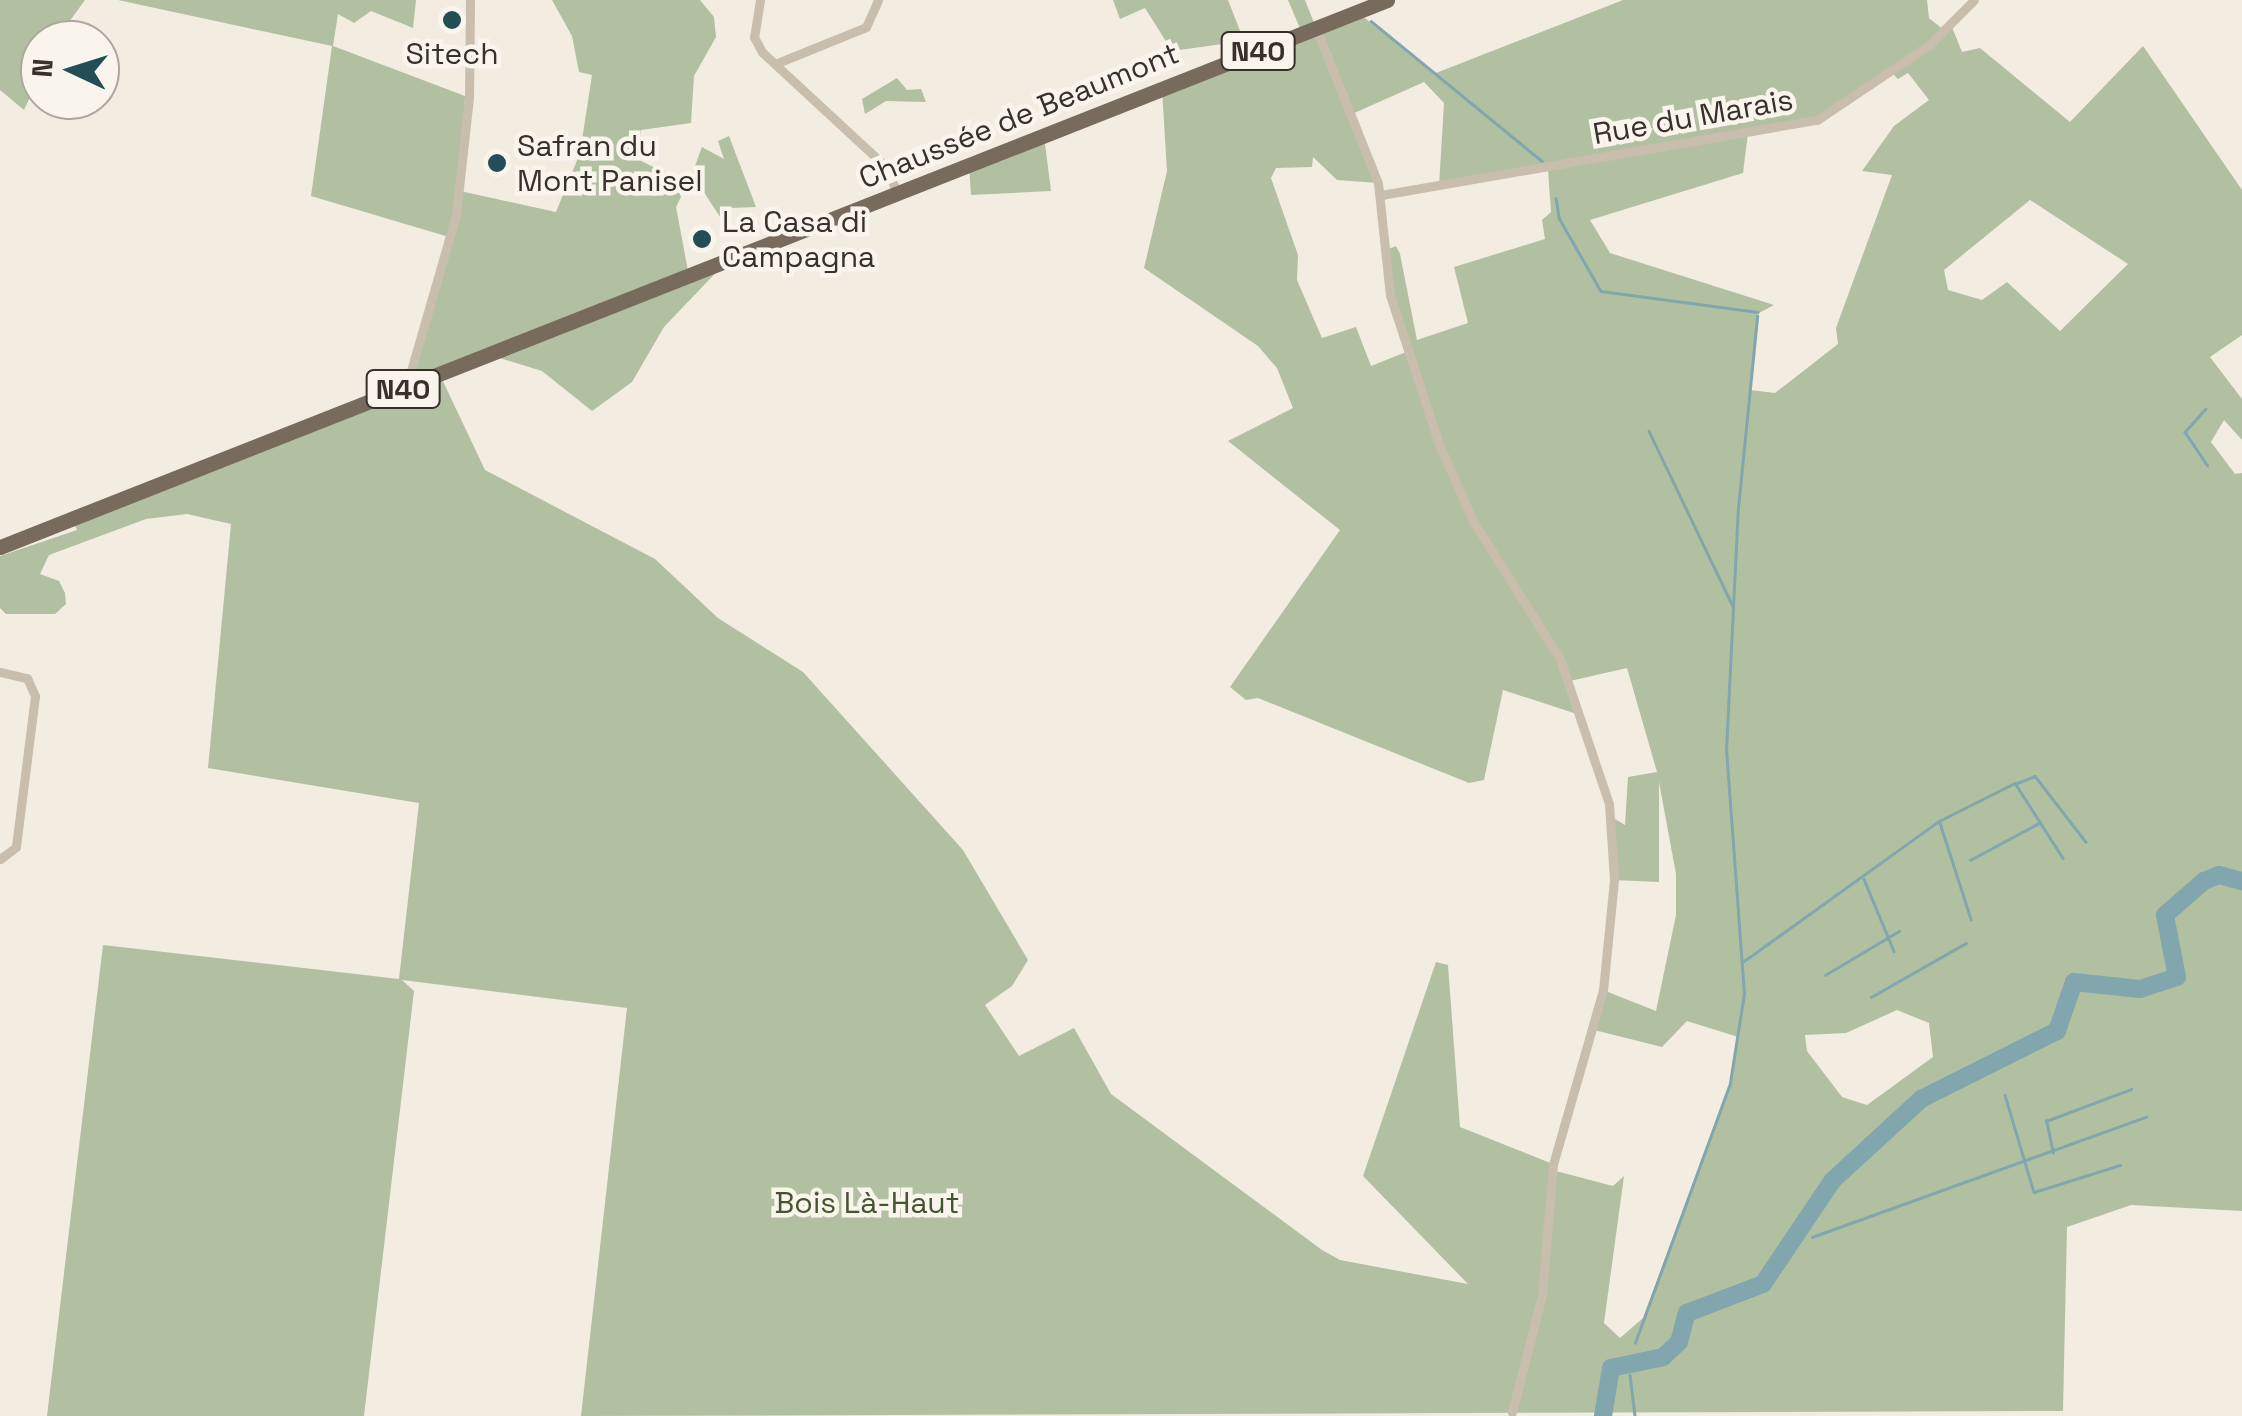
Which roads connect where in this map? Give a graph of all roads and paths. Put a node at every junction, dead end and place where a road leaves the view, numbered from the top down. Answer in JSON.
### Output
{"nodes":[{"id":1,"x":470,"y":0,"type":"edge"},
{"id":2,"x":760,"y":0,"type":"edge"},
{"id":3,"x":878,"y":0,"type":"edge"},
{"id":4,"x":1387,"y":0,"type":"edge"},
{"id":5,"x":1974,"y":0,"type":"edge"},
{"id":6,"x":1316,"y":28,"type":"junction"},
{"id":7,"x":775,"y":64,"type":"junction"},
{"id":8,"x":898,"y":194,"type":"junction"},
{"id":9,"x":1380,"y":195,"type":"junction"},
{"id":10,"x":406,"y":388,"type":"junction"},
{"id":11,"x":0,"y":548,"type":"edge"},
{"id":12,"x":0,"y":672,"type":"edge"},
{"id":13,"x":0,"y":859,"type":"edge"},
{"id":14,"x":1512,"y":1412,"type":"dead end"}],
"edges":[{"from":1,"to":10,"type":"street"},
{"from":2,"to":7,"type":"street"},
{"from":3,"to":7,"type":"street"},
{"from":4,"to":6,"type":"main road","name":"Chaussée de Beaumont","number":"N40"},
{"from":5,"to":9,"type":"street","name":"Rue du Marais"},
{"from":6,"to":8,"type":"main road","name":"Chaussée de Beaumont","number":"N40"},
{"from":6,"to":9,"type":"street"},
{"from":7,"to":8,"type":"street"},
{"from":8,"to":10,"type":"main road","name":"Chaussée de Beaumont","number":"N40"},
{"from":9,"to":14,"type":"street"},
{"from":10,"to":11,"type":"main road","name":"Chaussée de Beaumont","number":"N40"},
{"from":12,"to":13,"type":"street"}]}
